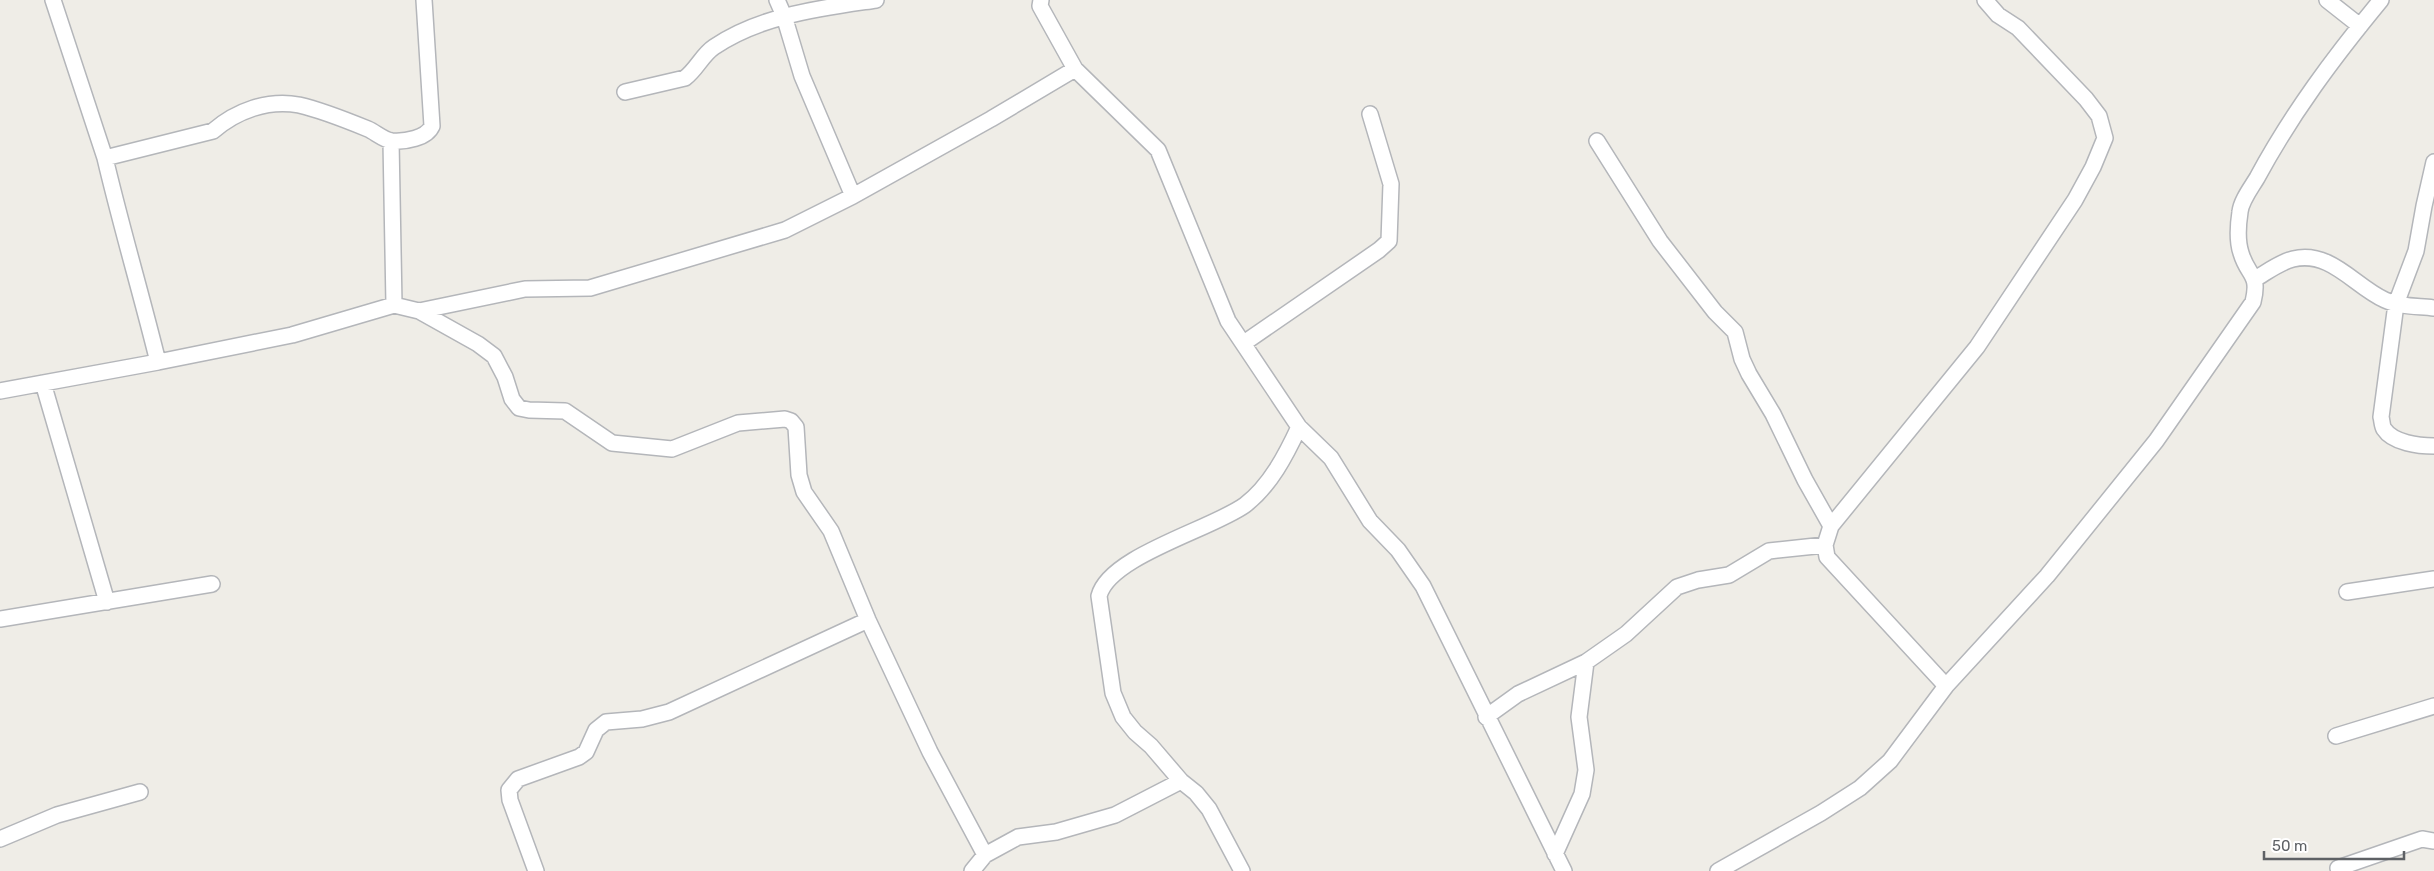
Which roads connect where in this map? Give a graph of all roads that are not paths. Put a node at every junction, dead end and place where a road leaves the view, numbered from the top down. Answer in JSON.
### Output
{"nodes":[{"id":1,"x":53,"y":0,"type":"edge"},
{"id":2,"x":424,"y":0,"type":"edge"},
{"id":3,"x":777,"y":0,"type":"edge"},
{"id":4,"x":876,"y":0,"type":"edge"},
{"id":5,"x":1985,"y":0,"type":"edge"},
{"id":6,"x":2327,"y":0,"type":"edge"},
{"id":7,"x":2380,"y":0,"type":"edge"},
{"id":8,"x":1039,"y":2,"type":"edge"},
{"id":9,"x":784,"y":16,"type":"junction"},
{"id":10,"x":2360,"y":26,"type":"junction"},
{"id":11,"x":1075,"y":69,"type":"junction"},
{"id":12,"x":625,"y":92,"type":"dead end"},
{"id":13,"x":1370,"y":114,"type":"dead end"},
{"id":14,"x":391,"y":141,"type":"junction"},
{"id":15,"x":1597,"y":141,"type":"dead end"},
{"id":16,"x":105,"y":158,"type":"junction"},
{"id":17,"x":2434,"y":162,"type":"edge"},
{"id":18,"x":853,"y":196,"type":"junction"},
{"id":19,"x":2255,"y":278,"type":"junction"},
{"id":20,"x":394,"y":304,"type":"junction"},
{"id":21,"x":2396,"y":304,"type":"junction"},
{"id":22,"x":2434,"y":308,"type":"edge"},
{"id":23,"x":420,"y":312,"type":"junction"},
{"id":24,"x":1244,"y":344,"type":"junction"},
{"id":25,"x":158,"y":362,"type":"junction"},
{"id":26,"x":43,"y":384,"type":"junction"},
{"id":27,"x":0,"y":391,"type":"edge"},
{"id":28,"x":1299,"y":427,"type":"junction"},
{"id":29,"x":2434,"y":446,"type":"edge"},
{"id":30,"x":1830,"y":526,"type":"junction"},
{"id":31,"x":1825,"y":545,"type":"junction"},
{"id":32,"x":2434,"y":579,"type":"edge"},
{"id":33,"x":212,"y":584,"type":"dead end"},
{"id":34,"x":2347,"y":592,"type":"dead end"},
{"id":35,"x":107,"y":602,"type":"junction"},
{"id":36,"x":0,"y":619,"type":"edge"},
{"id":37,"x":868,"y":620,"type":"junction"},
{"id":38,"x":1586,"y":662,"type":"junction"},
{"id":39,"x":1946,"y":686,"type":"junction"},
{"id":40,"x":2434,"y":706,"type":"edge"},
{"id":41,"x":1486,"y":717,"type":"junction"},
{"id":42,"x":2336,"y":736,"type":"dead end"},
{"id":43,"x":1180,"y":781,"type":"junction"},
{"id":44,"x":140,"y":792,"type":"dead end"},
{"id":45,"x":0,"y":839,"type":"edge"},
{"id":46,"x":2434,"y":841,"type":"edge"},
{"id":47,"x":1555,"y":854,"type":"junction"},
{"id":48,"x":985,"y":855,"type":"junction"},
{"id":49,"x":2338,"y":868,"type":"dead end"},
{"id":50,"x":536,"y":871,"type":"edge"},
{"id":51,"x":972,"y":871,"type":"edge"},
{"id":52,"x":1242,"y":871,"type":"edge"},
{"id":53,"x":1564,"y":871,"type":"edge"},
{"id":54,"x":1718,"y":871,"type":"edge"}],
"edges":[{"from":1,"to":16,"type":"street"},
{"from":2,"to":14,"type":"street"},
{"from":3,"to":9,"type":"street"},
{"from":4,"to":9,"type":"street"},
{"from":5,"to":30,"type":"street"},
{"from":6,"to":10,"type":"street"},
{"from":7,"to":10,"type":"street"},
{"from":8,"to":11,"type":"street"},
{"from":9,"to":12,"type":"street"},
{"from":9,"to":18,"type":"street"},
{"from":10,"to":19,"type":"street"},
{"from":11,"to":18,"type":"street"},
{"from":11,"to":24,"type":"street"},
{"from":13,"to":24,"type":"street"},
{"from":14,"to":16,"type":"street"},
{"from":14,"to":20,"type":"street"},
{"from":15,"to":30,"type":"street"},
{"from":16,"to":25,"type":"street"},
{"from":17,"to":21,"type":"street"},
{"from":18,"to":23,"type":"street"},
{"from":19,"to":21,"type":"street"},
{"from":19,"to":39,"type":"street"},
{"from":20,"to":23,"type":"street"},
{"from":20,"to":25,"type":"street"},
{"from":21,"to":22,"type":"street"},
{"from":21,"to":29,"type":"street"},
{"from":23,"to":37,"type":"street"},
{"from":24,"to":28,"type":"street"},
{"from":25,"to":26,"type":"street"},
{"from":26,"to":27,"type":"street"},
{"from":26,"to":35,"type":"street"},
{"from":28,"to":41,"type":"street"},
{"from":28,"to":43,"type":"street"},
{"from":30,"to":31,"type":"street"},
{"from":31,"to":38,"type":"street"},
{"from":31,"to":39,"type":"street"},
{"from":32,"to":34,"type":"street"},
{"from":33,"to":35,"type":"street"},
{"from":35,"to":36,"type":"street"},
{"from":37,"to":48,"type":"street"},
{"from":37,"to":50,"type":"street"},
{"from":38,"to":41,"type":"street"},
{"from":38,"to":47,"type":"street"},
{"from":39,"to":54,"type":"street"},
{"from":40,"to":42,"type":"street"},
{"from":41,"to":47,"type":"street"},
{"from":43,"to":48,"type":"street"},
{"from":43,"to":52,"type":"street"},
{"from":44,"to":45,"type":"street"},
{"from":46,"to":49,"type":"street"},
{"from":47,"to":53,"type":"street"},
{"from":48,"to":51,"type":"street"}]}
